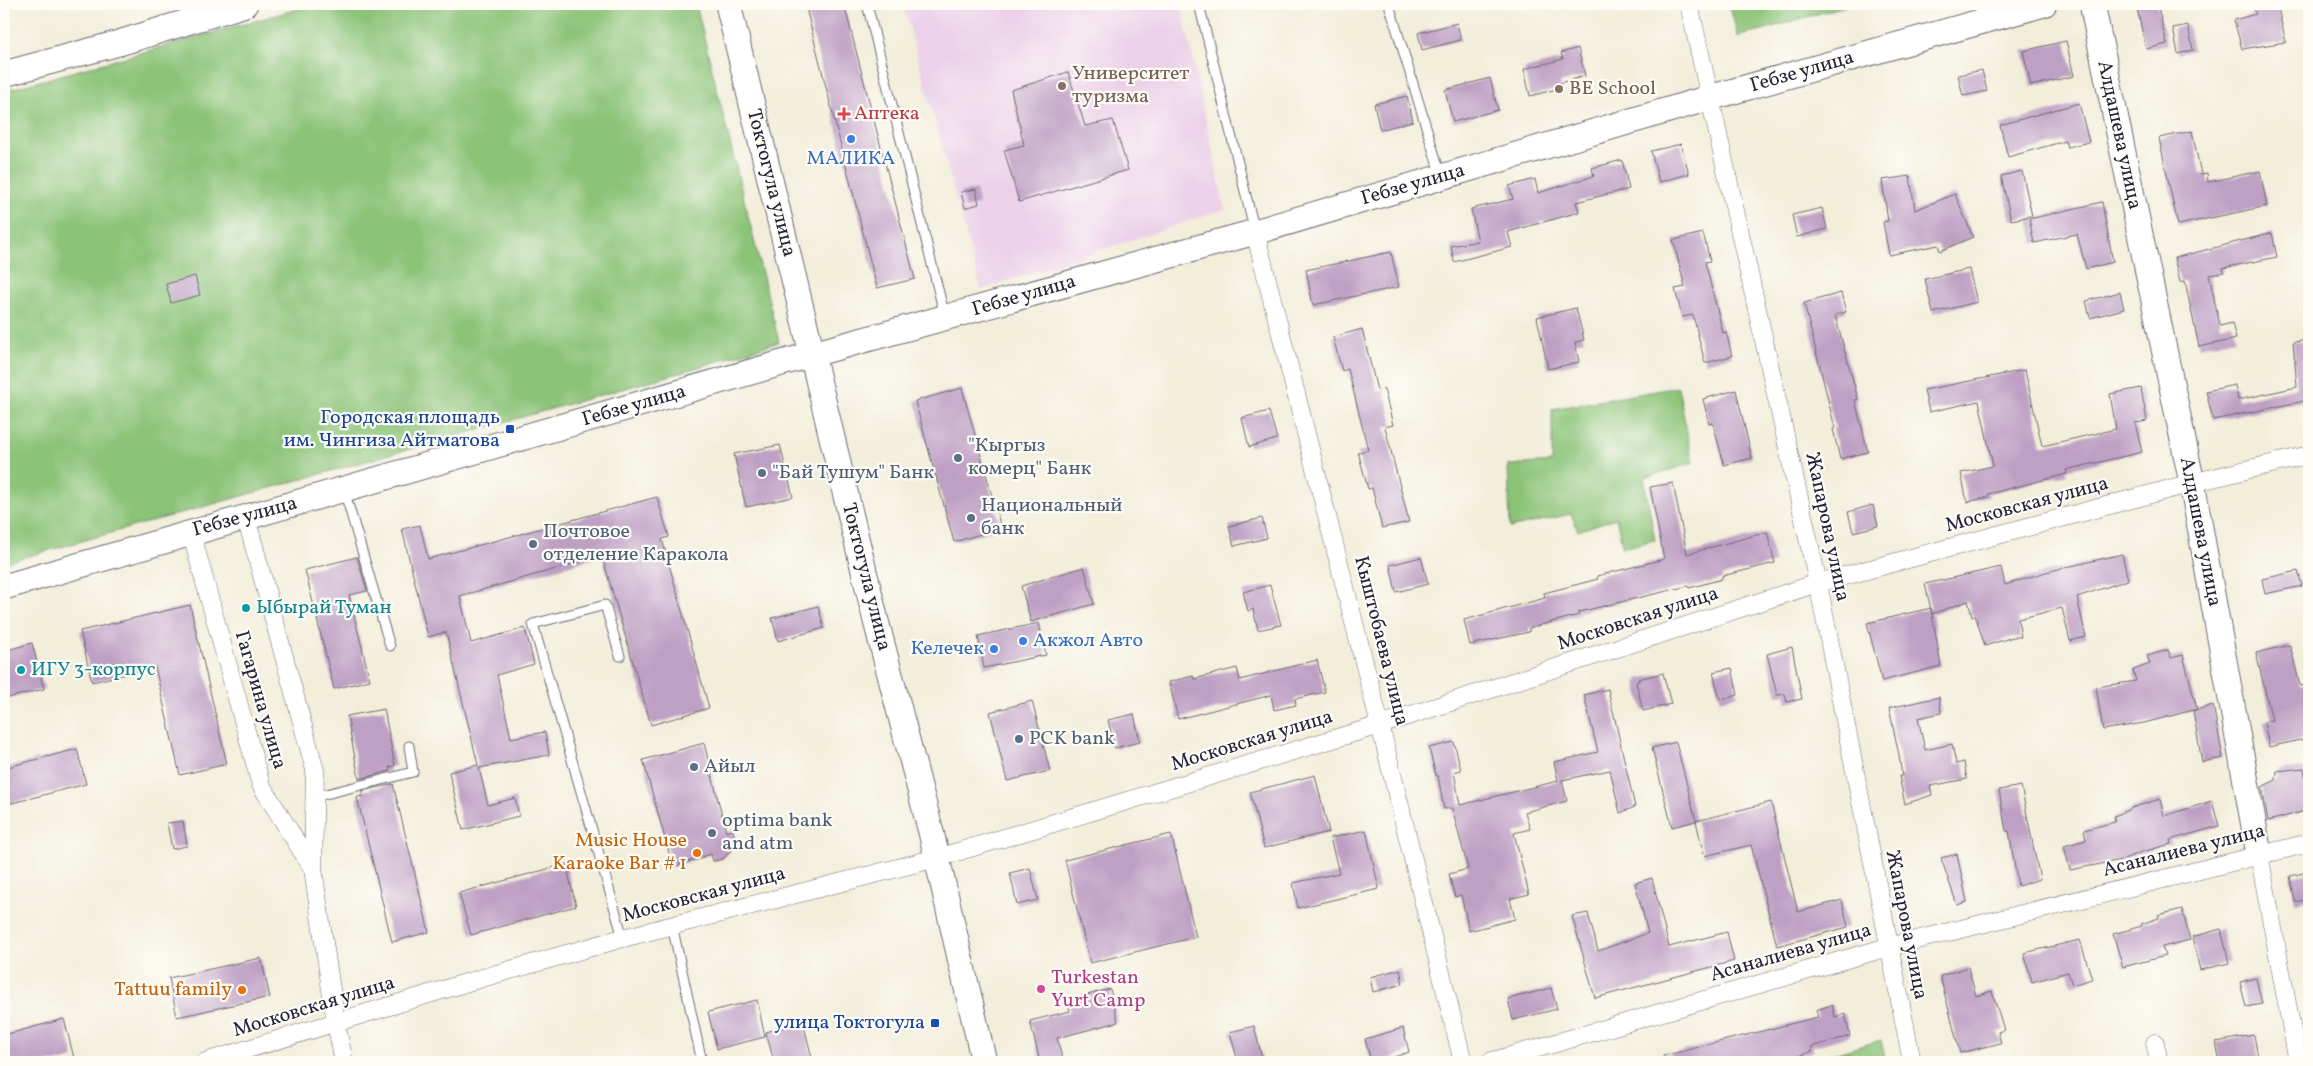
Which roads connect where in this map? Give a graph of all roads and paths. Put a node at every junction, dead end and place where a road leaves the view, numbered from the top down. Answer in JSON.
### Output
{"nodes":[{"id":1,"x":245,"y":4,"type":"edge"},
{"id":2,"x":728,"y":4,"type":"edge"},
{"id":3,"x":867,"y":4,"type":"edge"},
{"id":4,"x":1199,"y":4,"type":"edge"},
{"id":5,"x":1389,"y":4,"type":"edge"},
{"id":6,"x":1689,"y":4,"type":"edge"},
{"id":7,"x":2044,"y":4,"type":"edge"},
{"id":8,"x":2092,"y":4,"type":"edge"},
{"id":9,"x":4,"y":74,"type":"edge"},
{"id":10,"x":1709,"y":98,"type":"junction"},
{"id":11,"x":1441,"y":177,"type":"junction"},
{"id":12,"x":1255,"y":232,"type":"junction"},
{"id":13,"x":945,"y":318,"type":"junction"},
{"id":14,"x":813,"y":354,"type":"junction"},
{"id":15,"x":2309,"y":455,"type":"edge"},
{"id":16,"x":2192,"y":483,"type":"junction"},
{"id":17,"x":344,"y":490,"type":"junction"},
{"id":18,"x":246,"y":517,"type":"junction"},
{"id":19,"x":191,"y":532,"type":"junction"},
{"id":20,"x":1818,"y":583,"type":"junction"},
{"id":21,"x":4,"y":587,"type":"edge"},
{"id":22,"x":390,"y":646,"type":"dead end"},
{"id":23,"x":620,"y":656,"type":"dead end"},
{"id":24,"x":1380,"y":725,"type":"junction"},
{"id":25,"x":409,"y":746,"type":"dead end"},
{"id":26,"x":314,"y":797,"type":"junction"},
{"id":27,"x":2309,"y":843,"type":"edge"},
{"id":28,"x":2259,"y":854,"type":"junction"},
{"id":29,"x":937,"y":858,"type":"junction"},
{"id":30,"x":314,"y":869,"type":"junction"},
{"id":31,"x":672,"y":925,"type":"junction"},
{"id":32,"x":623,"y":938,"type":"junction"},
{"id":33,"x":1888,"y":947,"type":"junction"},
{"id":34,"x":336,"y":1023,"type":"junction"},
{"id":35,"x":2155,"y":1044,"type":"dead end"},
{"id":36,"x":205,"y":1062,"type":"edge"},
{"id":37,"x":344,"y":1062,"type":"edge"},
{"id":38,"x":702,"y":1062,"type":"edge"},
{"id":39,"x":984,"y":1062,"type":"edge"},
{"id":40,"x":1463,"y":1062,"type":"edge"},
{"id":41,"x":1490,"y":1062,"type":"edge"},
{"id":42,"x":1912,"y":1062,"type":"edge"},
{"id":43,"x":2159,"y":1062,"type":"edge"},
{"id":44,"x":2298,"y":1062,"type":"edge"}],
"edges":[{"from":1,"to":9,"type":"main road"},
{"from":2,"to":14,"type":"main road","name":"Токтогула улица"},
{"from":3,"to":13,"type":"lane"},
{"from":4,"to":12,"type":"lane"},
{"from":5,"to":11,"type":"lane"},
{"from":6,"to":10,"type":"street","name":"Жапарова улица"},
{"from":7,"to":10,"type":"main road","name":"Гебзе улица"},
{"from":8,"to":16,"type":"main road","name":"Алдашева улица"},
{"from":10,"to":11,"type":"main road","name":"Гебзе улица"},
{"from":10,"to":20,"type":"street","name":"Жапарова улица"},
{"from":11,"to":12,"type":"main road","name":"Гебзе улица"},
{"from":12,"to":13,"type":"main road","name":"Гебзе улица"},
{"from":12,"to":24,"type":"street","name":"Кыштобаева улица"},
{"from":13,"to":14,"type":"main road","name":"Гебзе улица"},
{"from":14,"to":17,"type":"main road","name":"Гебзе улица"},
{"from":14,"to":29,"type":"main road","name":"Токтогула улица"},
{"from":15,"to":16,"type":"street","name":"Московская улица"},
{"from":16,"to":20,"type":"street","name":"Московская улица"},
{"from":16,"to":28,"type":"main road","name":"Алдашева улица"},
{"from":17,"to":18,"type":"main road","name":"Гебзе улица"},
{"from":17,"to":22,"type":"lane"},
{"from":18,"to":19,"type":"main road","name":"Гебзе улица"},
{"from":18,"to":26,"type":"street","name":"Гагарина улица"},
{"from":19,"to":21,"type":"main road","name":"Гебзе улица"},
{"from":19,"to":30,"type":"street","name":"Гагарина улица"},
{"from":20,"to":24,"type":"street","name":"Московская улица"},
{"from":20,"to":33,"type":"street","name":"Жапарова улица"},
{"from":23,"to":32,"type":"lane"},
{"from":24,"to":29,"type":"street","name":"Московская улица"},
{"from":24,"to":40,"type":"street","name":"Кыштобаева улица"},
{"from":25,"to":26,"type":"lane"},
{"from":26,"to":30,"type":"street","name":"Гагарина улица"},
{"from":27,"to":28,"type":"street","name":"Асаналиева улица"},
{"from":28,"to":33,"type":"street","name":"Асаналиева улица"},
{"from":28,"to":44,"type":"street","name":"Алдашева улица"},
{"from":29,"to":31,"type":"street","name":"Московская улица"},
{"from":29,"to":39,"type":"main road","name":"Токтогула улица"},
{"from":30,"to":34,"type":"street","name":"Гагарина улица"},
{"from":31,"to":32,"type":"street","name":"Московская улица"},
{"from":31,"to":38,"type":"lane"},
{"from":32,"to":34,"type":"street","name":"Московская улица"},
{"from":33,"to":41,"type":"street","name":"Асаналиева улица"},
{"from":33,"to":42,"type":"street","name":"Жапарова улица"},
{"from":34,"to":36,"type":"street","name":"Московская улица"},
{"from":34,"to":37,"type":"street","name":"Гагарина улица"},
{"from":35,"to":43,"type":"street"}]}
